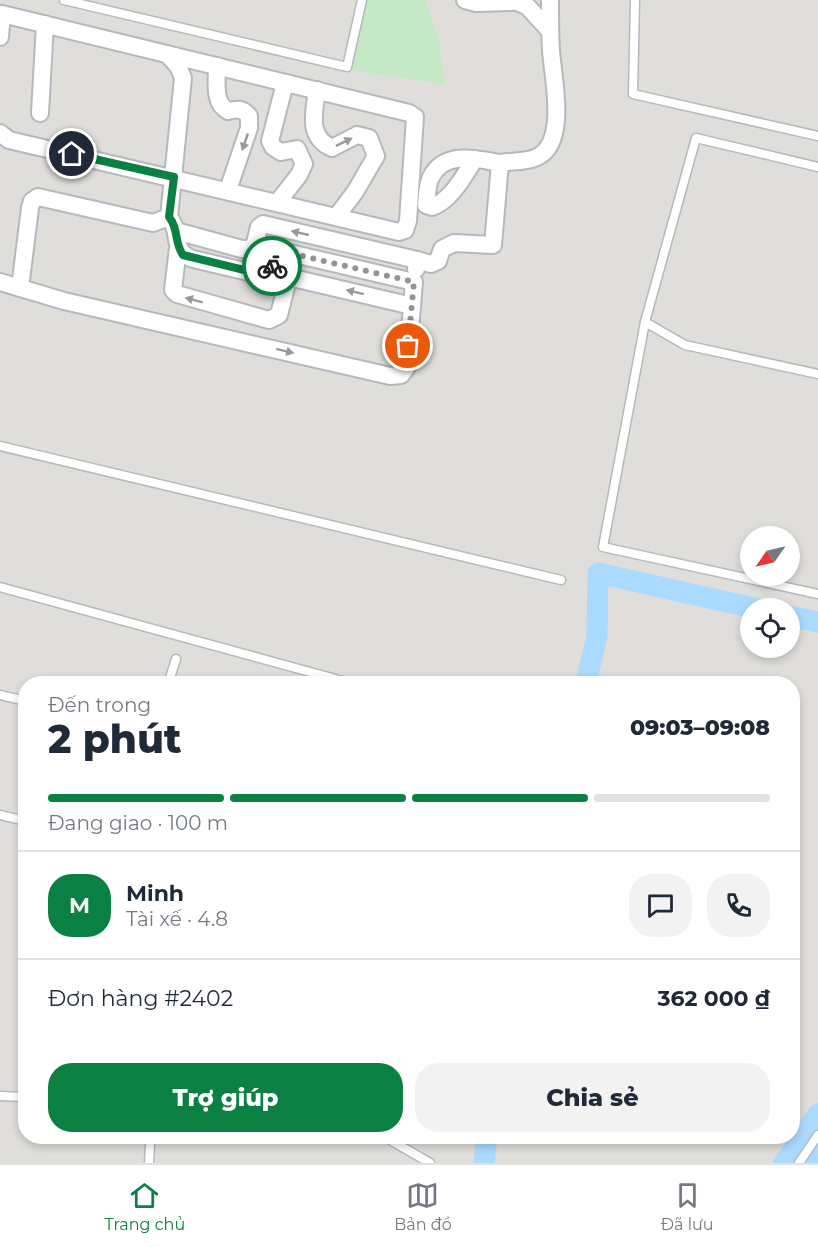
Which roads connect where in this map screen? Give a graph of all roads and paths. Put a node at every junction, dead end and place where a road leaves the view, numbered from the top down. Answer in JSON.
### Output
{"nodes":[{"id":1,"x":64,"y":0,"type":"edge"},
{"id":2,"x":362,"y":0,"type":"edge"},
{"id":3,"x":465,"y":0,"type":"edge"},
{"id":4,"x":550,"y":0,"type":"edge"},
{"id":5,"x":635,"y":0,"type":"edge"},
{"id":6,"x":512,"y":1,"type":"edge"},
{"id":7,"x":45,"y":24,"type":"junction"},
{"id":8,"x":549,"y":30,"type":"junction"},
{"id":9,"x":0,"y":37,"type":"edge"},
{"id":10,"x":167,"y":54,"type":"junction"},
{"id":11,"x":211,"y":65,"type":"junction"},
{"id":12,"x":183,"y":78,"type":"junction"},
{"id":13,"x":285,"y":82,"type":"junction"},
{"id":14,"x":317,"y":90,"type":"junction"},
{"id":15,"x":40,"y":114,"type":"dead end"},
{"id":16,"x":0,"y":133,"type":"edge"},
{"id":17,"x":818,"y":136,"type":"edge"},
{"id":18,"x":475,"y":159,"type":"dead end"},
{"id":19,"x":500,"y":163,"type":"junction"},
{"id":20,"x":818,"y":167,"type":"edge"},
{"id":21,"x":174,"y":177,"type":"junction"},
{"id":22,"x":228,"y":190,"type":"junction"},
{"id":23,"x":277,"y":203,"type":"junction"},
{"id":24,"x":336,"y":217,"type":"junction"},
{"id":25,"x":174,"y":232,"type":"junction"},
{"id":26,"x":417,"y":260,"type":"junction"},
{"id":27,"x":0,"y":282,"type":"edge"},
{"id":28,"x":414,"y":282,"type":"junction"},
{"id":29,"x":20,"y":288,"type":"junction"},
{"id":30,"x":411,"y":306,"type":"junction"},
{"id":31,"x":645,"y":322,"type":"junction"},
{"id":32,"x":818,"y":374,"type":"edge"},
{"id":33,"x":0,"y":446,"type":"edge"},
{"id":34,"x":561,"y":580,"type":"dead end"},
{"id":35,"x":0,"y":587,"type":"edge"},
{"id":36,"x":818,"y":594,"type":"edge"},
{"id":37,"x":176,"y":659,"type":"dead end"},
{"id":38,"x":171,"y":676,"type":"edge"},
{"id":39,"x":325,"y":676,"type":"edge"},
{"id":40,"x":0,"y":695,"type":"edge"},
{"id":41,"x":18,"y":699,"type":"edge"},
{"id":42,"x":0,"y":815,"type":"edge"},
{"id":43,"x":18,"y":819,"type":"edge"},
{"id":44,"x":0,"y":1096,"type":"edge"},
{"id":45,"x":18,"y":1097,"type":"edge"},
{"id":46,"x":818,"y":1135,"type":"edge"},
{"id":47,"x":397,"y":1144,"type":"edge"},
{"id":48,"x":150,"y":1145,"type":"dead end"},
{"id":49,"x":149,"y":1163,"type":"edge"},
{"id":50,"x":430,"y":1163,"type":"edge"},
{"id":51,"x":799,"y":1163,"type":"edge"}],
"edges":[{"from":1,"to":2,"type":"lane"},
{"from":3,"to":6,"type":"street"},
{"from":4,"to":8,"type":"street"},
{"from":5,"to":17,"type":"lane"},
{"from":6,"to":8,"type":"street"},
{"from":7,"to":9,"type":"street"},
{"from":7,"to":10,"type":"street"},
{"from":7,"to":15,"type":"street"},
{"from":8,"to":19,"type":"street"},
{"from":10,"to":11,"type":"street"},
{"from":10,"to":12,"type":"street"},
{"from":11,"to":12,"type":"street"},
{"from":11,"to":13,"type":"street"},
{"from":11,"to":22,"type":"street","one_way":true},
{"from":12,"to":21,"type":"street"},
{"from":13,"to":14,"type":"street"},
{"from":13,"to":23,"type":"street"},
{"from":14,"to":24,"type":"street","one_way":true},
{"from":14,"to":24,"type":"street"},
{"from":16,"to":21,"type":"street"},
{"from":18,"to":19,"type":"street"},
{"from":19,"to":26,"type":"street"},
{"from":20,"to":31,"type":"lane"},
{"from":21,"to":22,"type":"street"},
{"from":21,"to":25,"type":"street"},
{"from":22,"to":23,"type":"street"},
{"from":23,"to":24,"type":"street"},
{"from":26,"to":25,"type":"street","one_way":true},
{"from":25,"to":28,"type":"street"},
{"from":25,"to":29,"type":"street"},
{"from":30,"to":25,"type":"street","one_way":true},
{"from":26,"to":28,"type":"street"},
{"from":27,"to":29,"type":"street"},
{"from":28,"to":30,"type":"street"},
{"from":29,"to":30,"type":"street","one_way":true},
{"from":31,"to":32,"type":"lane"},
{"from":31,"to":36,"type":"lane"},
{"from":33,"to":34,"type":"lane"},
{"from":35,"to":39,"type":"lane"},
{"from":37,"to":38,"type":"lane"},
{"from":40,"to":41,"type":"lane"},
{"from":42,"to":43,"type":"lane"},
{"from":44,"to":45,"type":"lane"},
{"from":46,"to":51,"type":"lane"},
{"from":47,"to":50,"type":"lane"},
{"from":48,"to":49,"type":"lane"}]}
